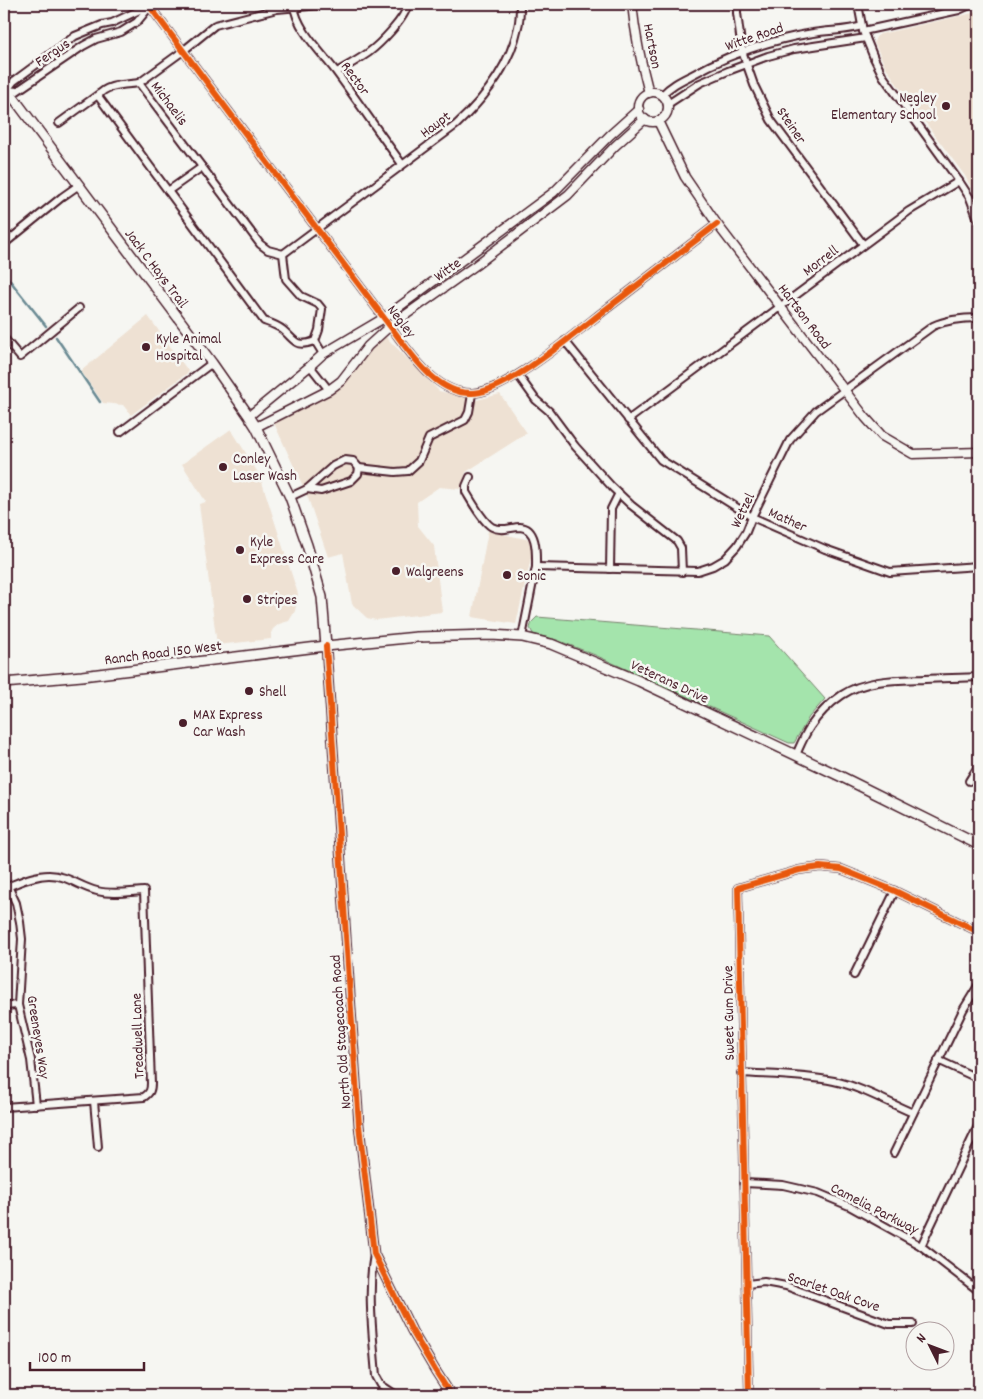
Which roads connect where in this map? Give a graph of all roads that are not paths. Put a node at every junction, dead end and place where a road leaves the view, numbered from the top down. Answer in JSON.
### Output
{"nodes":[{"id":1,"x":150,"y":4,"type":"edge"},
{"id":2,"x":331,"y":4,"type":"edge"},
{"id":3,"x":408,"y":4,"type":"edge"},
{"id":4,"x":520,"y":4,"type":"edge"},
{"id":5,"x":632,"y":4,"type":"edge"},
{"id":6,"x":737,"y":4,"type":"edge"},
{"id":7,"x":858,"y":4,"type":"edge"},
{"id":8,"x":972,"y":4,"type":"edge"},
{"id":9,"x":294,"y":6,"type":"edge"},
{"id":10,"x":864,"y":32,"type":"junction"},
{"id":11,"x":183,"y":51,"type":"junction"},
{"id":12,"x":742,"y":51,"type":"junction"},
{"id":13,"x":747,"y":64,"type":"junction"},
{"id":14,"x":337,"y":72,"type":"junction"},
{"id":15,"x":139,"y":83,"type":"junction"},
{"id":16,"x":6,"y":88,"type":"edge"},
{"id":17,"x":649,"y":93,"type":"junction"},
{"id":18,"x":99,"y":94,"type":"junction"},
{"id":19,"x":662,"y":95,"type":"junction"},
{"id":20,"x":668,"y":104,"type":"junction"},
{"id":21,"x":639,"y":109,"type":"junction"},
{"id":22,"x":644,"y":119,"type":"junction"},
{"id":23,"x":658,"y":120,"type":"junction"},
{"id":24,"x":59,"y":123,"type":"dead end"},
{"id":25,"x":402,"y":164,"type":"junction"},
{"id":26,"x":581,"y":165,"type":"junction"},
{"id":27,"x":202,"y":166,"type":"junction"},
{"id":28,"x":590,"y":172,"type":"junction"},
{"id":29,"x":959,"y":181,"type":"junction"},
{"id":30,"x":79,"y":185,"type":"junction"},
{"id":31,"x":168,"y":192,"type":"junction"},
{"id":32,"x":522,"y":215,"type":"junction"},
{"id":33,"x":979,"y":222,"type":"edge"},
{"id":34,"x":717,"y":224,"type":"junction"},
{"id":35,"x":528,"y":225,"type":"junction"},
{"id":36,"x":317,"y":229,"type":"junction"},
{"id":37,"x":4,"y":244,"type":"edge"},
{"id":38,"x":863,"y":244,"type":"junction"},
{"id":39,"x":283,"y":254,"type":"junction"},
{"id":40,"x":780,"y":306,"type":"junction"},
{"id":41,"x":79,"y":308,"type":"dead end"},
{"id":42,"x":384,"y":318,"type":"junction"},
{"id":43,"x":979,"y":318,"type":"edge"},
{"id":44,"x":390,"y":326,"type":"junction"},
{"id":45,"x":4,"y":338,"type":"edge"},
{"id":46,"x":314,"y":341,"type":"junction"},
{"id":47,"x":565,"y":341,"type":"junction"},
{"id":48,"x":323,"y":354,"type":"junction"},
{"id":49,"x":212,"y":363,"type":"junction"},
{"id":50,"x":310,"y":366,"type":"junction"},
{"id":51,"x":518,"y":375,"type":"junction"},
{"id":52,"x":329,"y":390,"type":"junction"},
{"id":53,"x":844,"y":390,"type":"junction"},
{"id":54,"x":472,"y":394,"type":"junction"},
{"id":55,"x":249,"y":416,"type":"junction"},
{"id":56,"x":628,"y":420,"type":"junction"},
{"id":57,"x":256,"y":427,"type":"junction"},
{"id":58,"x":120,"y":432,"type":"dead end"},
{"id":59,"x":979,"y":452,"type":"edge"},
{"id":60,"x":359,"y":468,"type":"junction"},
{"id":61,"x":470,"y":477,"type":"dead end"},
{"id":62,"x":307,"y":489,"type":"junction"},
{"id":63,"x":619,"y":493,"type":"junction"},
{"id":64,"x":290,"y":497,"type":"junction"},
{"id":65,"x":752,"y":517,"type":"junction"},
{"id":66,"x":979,"y":566,"type":"edge"},
{"id":67,"x":536,"y":567,"type":"junction"},
{"id":68,"x":610,"y":569,"type":"junction"},
{"id":69,"x":682,"y":572,"type":"junction"},
{"id":70,"x":522,"y":636,"type":"junction"},
{"id":71,"x":326,"y":646,"type":"junction"},
{"id":72,"x":979,"y":677,"type":"edge"},
{"id":73,"x":4,"y":683,"type":"edge"},
{"id":74,"x":796,"y":755,"type":"junction"},
{"id":75,"x":979,"y":765,"type":"edge"},
{"id":76,"x":968,"y":781,"type":"dead end"},
{"id":77,"x":979,"y":845,"type":"edge"},
{"id":78,"x":6,"y":887,"type":"edge"},
{"id":79,"x":895,"y":891,"type":"junction"},
{"id":80,"x":979,"y":932,"type":"edge"},
{"id":81,"x":854,"y":975,"type":"dead end"},
{"id":82,"x":979,"y":984,"type":"edge"},
{"id":83,"x":18,"y":1005,"type":"junction"},
{"id":84,"x":4,"y":1006,"type":"edge"},
{"id":85,"x":938,"y":1060,"type":"junction"},
{"id":86,"x":741,"y":1073,"type":"junction"},
{"id":87,"x":979,"y":1079,"type":"edge"},
{"id":88,"x":94,"y":1101,"type":"junction"},
{"id":89,"x":36,"y":1105,"type":"junction"},
{"id":90,"x":4,"y":1107,"type":"edge"},
{"id":91,"x":913,"y":1113,"type":"junction"},
{"id":92,"x":979,"y":1124,"type":"edge"},
{"id":93,"x":98,"y":1147,"type":"dead end"},
{"id":94,"x":894,"y":1153,"type":"dead end"},
{"id":95,"x":744,"y":1184,"type":"junction"},
{"id":96,"x":920,"y":1246,"type":"junction"},
{"id":97,"x":374,"y":1254,"type":"junction"},
{"id":98,"x":747,"y":1284,"type":"junction"},
{"id":99,"x":979,"y":1290,"type":"edge"},
{"id":100,"x":906,"y":1324,"type":"edge"},
{"id":101,"x":396,"y":1395,"type":"edge"},
{"id":102,"x":451,"y":1395,"type":"edge"},
{"id":103,"x":749,"y":1395,"type":"edge"},
{"id":104,"x":780,"y":1395,"type":"edge"}],
"edges":[{"from":1,"to":11,"type":"street","name":"Negley"},
{"from":1,"to":16,"type":"street","name":"Fergus"},
{"from":1,"to":16,"type":"street","name":"Fergus"},
{"from":2,"to":9,"type":"street"},
{"from":3,"to":14,"type":"street"},
{"from":4,"to":25,"type":"street","name":"Haupt"},
{"from":5,"to":17,"type":"street","name":"Hartson"},
{"from":6,"to":12,"type":"street","name":"Steiner"},
{"from":7,"to":10,"type":"street"},
{"from":8,"to":10,"type":"street"},
{"from":9,"to":11,"type":"street"},
{"from":9,"to":14,"type":"street","name":"Rector"},
{"from":10,"to":12,"type":"street","name":"Witte Road"},
{"from":10,"to":13,"type":"street","name":"Witte Road"},
{"from":10,"to":29,"type":"street"},
{"from":11,"to":15,"type":"street"},
{"from":11,"to":36,"type":"street","name":"Negley"},
{"from":12,"to":13,"type":"street","name":"Steiner"},
{"from":12,"to":19,"type":"street","name":"Witte Road"},
{"from":13,"to":20,"type":"street","name":"Witte Road"},
{"from":13,"to":38,"type":"street","name":"Steiner"},
{"from":14,"to":25,"type":"street","name":"Rector"},
{"from":15,"to":18,"type":"street","name":"Michaelis"},
{"from":15,"to":27,"type":"street","name":"Michaelis"},
{"from":16,"to":30,"type":"main road","name":"Jack C Hays Trail"},
{"from":17,"to":19,"type":"street"},
{"from":17,"to":21,"type":"street"},
{"from":18,"to":24,"type":"street","name":"Michaelis"},
{"from":18,"to":31,"type":"street"},
{"from":19,"to":20,"type":"street"},
{"from":20,"to":23,"type":"street"},
{"from":21,"to":22,"type":"street"},
{"from":21,"to":26,"type":"street","name":"Witte"},
{"from":22,"to":23,"type":"street"},
{"from":22,"to":28,"type":"street","name":"Witte"},
{"from":23,"to":34,"type":"street","name":"Hartson Road"},
{"from":25,"to":36,"type":"street","name":"Haupt"},
{"from":26,"to":28,"type":"street"},
{"from":26,"to":32,"type":"street","name":"Witte"},
{"from":27,"to":31,"type":"street"},
{"from":27,"to":39,"type":"street","name":"Michaelis"},
{"from":28,"to":35,"type":"street","name":"Witte"},
{"from":29,"to":33,"type":"street"},
{"from":29,"to":38,"type":"street","name":"Morrell"},
{"from":30,"to":37,"type":"street"},
{"from":30,"to":49,"type":"main road","name":"Jack C Hays Trail"},
{"from":31,"to":46,"type":"street"},
{"from":32,"to":35,"type":"street"},
{"from":32,"to":42,"type":"street","name":"Witte"},
{"from":34,"to":40,"type":"street","name":"Hartson Road"},
{"from":34,"to":47,"type":"street"},
{"from":35,"to":44,"type":"street","name":"Witte"},
{"from":36,"to":39,"type":"street","name":"Haupt"},
{"from":36,"to":42,"type":"street","name":"Negley"},
{"from":38,"to":40,"type":"street","name":"Morrell"},
{"from":39,"to":46,"type":"street"},
{"from":40,"to":53,"type":"street","name":"Hartson Road"},
{"from":40,"to":56,"type":"street","name":"Morrell"},
{"from":41,"to":45,"type":"street"},
{"from":42,"to":44,"type":"street","name":"Negley"},
{"from":42,"to":48,"type":"street","name":"Witte"},
{"from":43,"to":53,"type":"street","name":"Wetzel"},
{"from":44,"to":52,"type":"street","name":"Witte"},
{"from":44,"to":54,"type":"street","name":"Negley"},
{"from":46,"to":48,"type":"street"},
{"from":47,"to":51,"type":"street"},
{"from":47,"to":56,"type":"street","name":"Mather"},
{"from":48,"to":50,"type":"street","name":"Witte"},
{"from":49,"to":55,"type":"main road","name":"Jack C Hays Trail"},
{"from":49,"to":58,"type":"street"},
{"from":50,"to":52,"type":"street"},
{"from":50,"to":55,"type":"street","name":"Witte"},
{"from":51,"to":54,"type":"street"},
{"from":51,"to":63,"type":"street"},
{"from":52,"to":57,"type":"street","name":"Witte"},
{"from":53,"to":59,"type":"street","name":"Hartson Road"},
{"from":53,"to":65,"type":"street","name":"Wetzel"},
{"from":54,"to":60,"type":"street"},
{"from":55,"to":57,"type":"main road","name":"Jack C Hays Trail"},
{"from":56,"to":65,"type":"street","name":"Mather"},
{"from":57,"to":64,"type":"main road","name":"Jack C Hays Trail"},
{"from":60,"to":62,"type":"street"},
{"from":60,"to":62,"type":"street"},
{"from":61,"to":67,"type":"street"},
{"from":62,"to":64,"type":"street"},
{"from":63,"to":68,"type":"street"},
{"from":63,"to":69,"type":"street"},
{"from":64,"to":71,"type":"main road","name":"Jack C Hays Trail"},
{"from":65,"to":66,"type":"street","name":"Mather"},
{"from":65,"to":69,"type":"street","name":"Wetzel"},
{"from":67,"to":68,"type":"street","name":"Wetzel"},
{"from":67,"to":70,"type":"street"},
{"from":68,"to":69,"type":"street","name":"Wetzel"},
{"from":70,"to":71,"type":"main road","name":"Veterans Drive"},
{"from":70,"to":74,"type":"main road","name":"Veterans Drive"},
{"from":71,"to":73,"type":"main road","name":"Ranch Road 150 West"},
{"from":71,"to":97,"type":"street","name":"North Old Stagecoach Road"},
{"from":72,"to":74,"type":"street"},
{"from":74,"to":77,"type":"main road","name":"Veterans Drive"},
{"from":75,"to":76,"type":"street"},
{"from":78,"to":83,"type":"street","name":"Greeneyes Way"},
{"from":78,"to":88,"type":"street","name":"Treadwell Lane"},
{"from":79,"to":80,"type":"street","name":"Sweet Gum Drive"},
{"from":79,"to":81,"type":"street"},
{"from":79,"to":86,"type":"street","name":"Sweet Gum Drive"},
{"from":82,"to":85,"type":"street"},
{"from":83,"to":84,"type":"street"},
{"from":83,"to":89,"type":"street","name":"Greeneyes Way"},
{"from":85,"to":87,"type":"street"},
{"from":85,"to":91,"type":"street"},
{"from":86,"to":91,"type":"street"},
{"from":86,"to":95,"type":"street","name":"Sweet Gum Drive"},
{"from":88,"to":89,"type":"street","name":"Treadwell Lane"},
{"from":88,"to":93,"type":"street"},
{"from":89,"to":90,"type":"street","name":"Treadwell Lane"},
{"from":91,"to":94,"type":"street"},
{"from":92,"to":96,"type":"street"},
{"from":95,"to":96,"type":"street","name":"Camelia Parkway"},
{"from":95,"to":98,"type":"street","name":"Sweet Gum Drive"},
{"from":96,"to":99,"type":"street","name":"Camelia Parkway"},
{"from":97,"to":101,"type":"street"},
{"from":97,"to":102,"type":"street","name":"North Old Stagecoach Road"},
{"from":98,"to":100,"type":"street","name":"Scarlet Oak Cove"},
{"from":98,"to":103,"type":"street","name":"Sweet Gum Drive"},
{"from":103,"to":104,"type":"street"}]}
